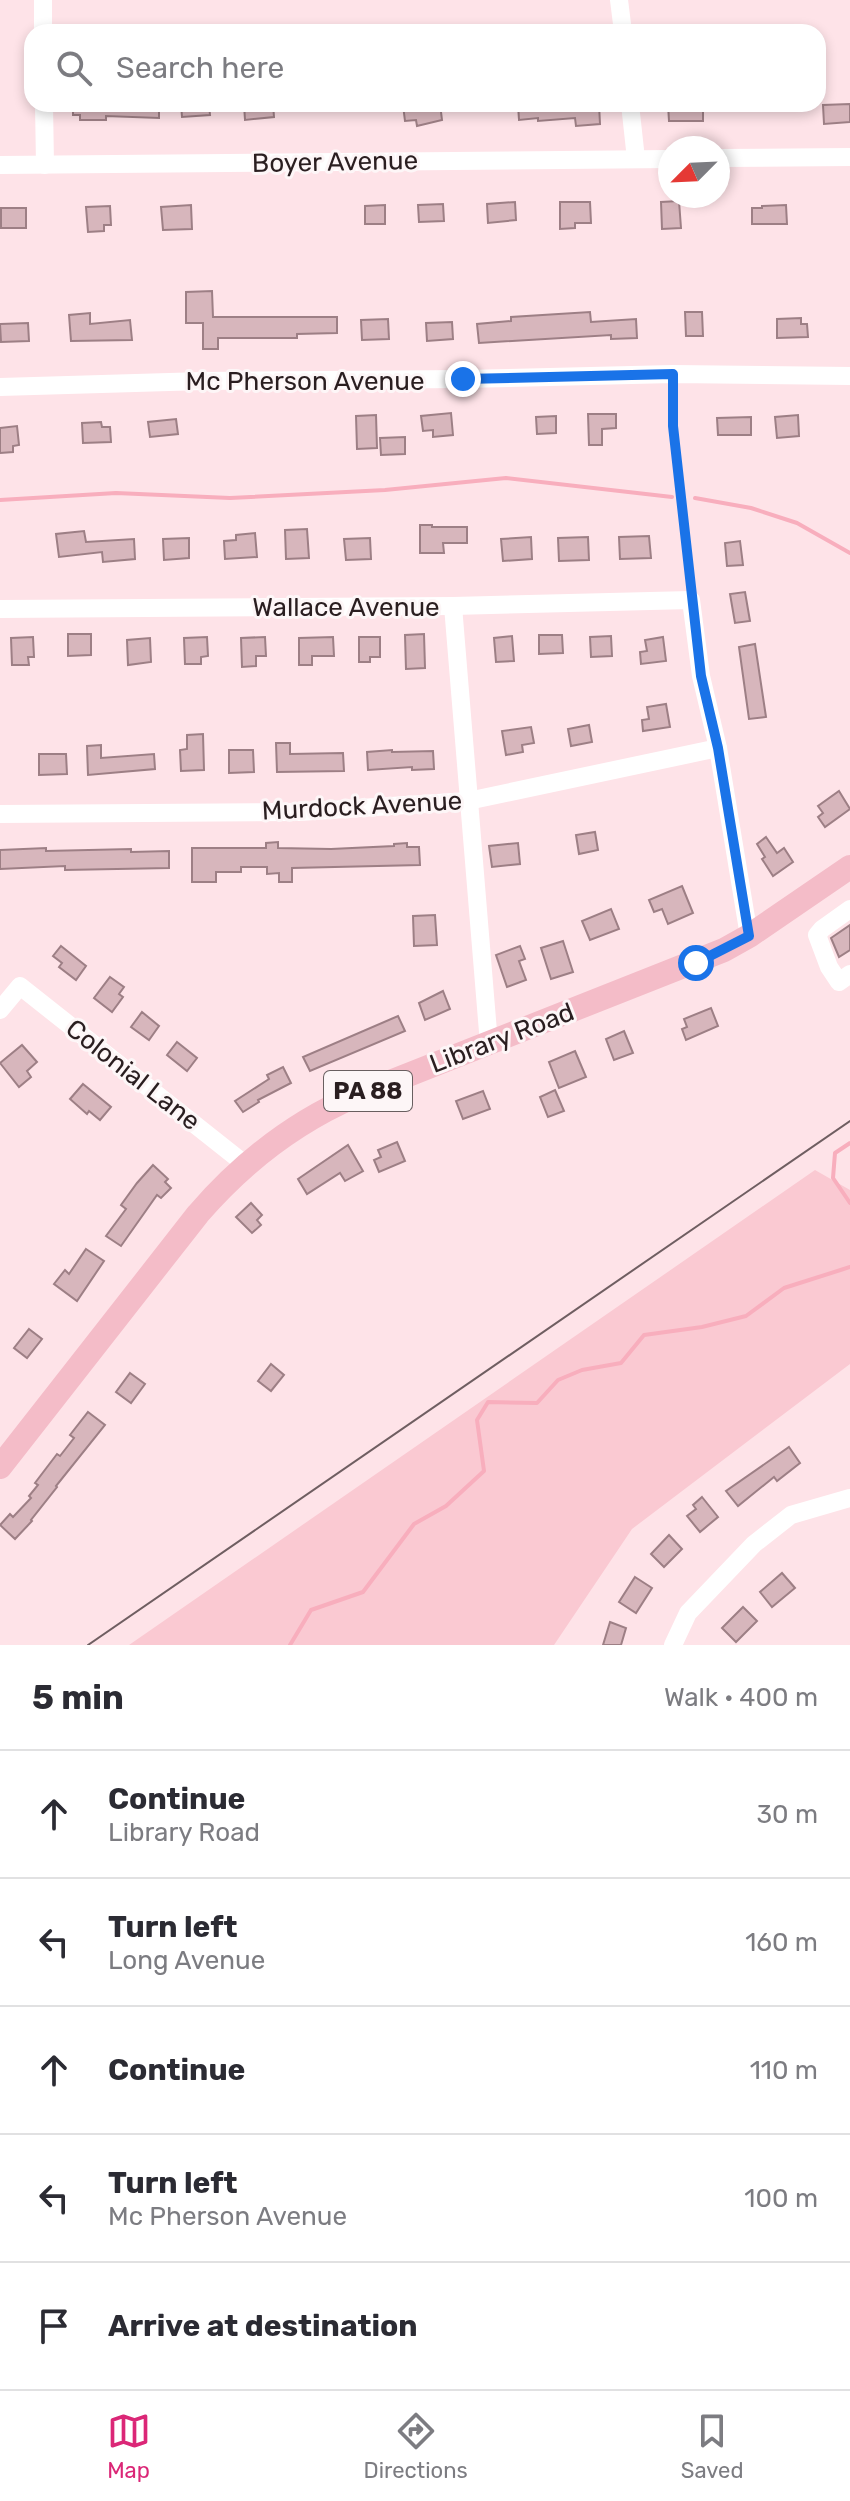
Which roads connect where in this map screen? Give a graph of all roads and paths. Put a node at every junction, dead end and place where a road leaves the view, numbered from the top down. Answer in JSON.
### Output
{"nodes":[{"id":1,"x":43,"y":0,"type":"edge"},
{"id":2,"x":619,"y":0,"type":"edge"},
{"id":3,"x":43,"y":24,"type":"edge"},
{"id":4,"x":622,"y":24,"type":"edge"},
{"id":5,"x":44,"y":112,"type":"edge"},
{"id":6,"x":631,"y":112,"type":"edge"},
{"id":7,"x":850,"y":157,"type":"edge"},
{"id":8,"x":730,"y":158,"type":"edge"},
{"id":9,"x":636,"y":159,"type":"junction"},
{"id":10,"x":658,"y":159,"type":"edge"},
{"id":11,"x":0,"y":165,"type":"edge"},
{"id":12,"x":45,"y":165,"type":"junction"},
{"id":13,"x":673,"y":374,"type":"junction"},
{"id":14,"x":850,"y":376,"type":"edge"},
{"id":15,"x":0,"y":387,"type":"edge"},
{"id":16,"x":691,"y":600,"type":"junction"},
{"id":17,"x":453,"y":606,"type":"junction"},
{"id":18,"x":0,"y":609,"type":"edge"},
{"id":19,"x":718,"y":748,"type":"junction"},
{"id":20,"x":468,"y":801,"type":"junction"},
{"id":21,"x":0,"y":814,"type":"edge"},
{"id":22,"x":850,"y":867,"type":"edge"},
{"id":23,"x":850,"y":909,"type":"edge"},
{"id":24,"x":749,"y":936,"type":"junction"},
{"id":25,"x":850,"y":974,"type":"edge"},
{"id":26,"x":0,"y":1010,"type":"edge"},
{"id":27,"x":489,"y":1044,"type":"junction"},
{"id":28,"x":246,"y":1165,"type":"junction"},
{"id":29,"x":0,"y":1467,"type":"edge"},
{"id":30,"x":850,"y":1498,"type":"edge"},
{"id":31,"x":673,"y":1645,"type":"edge"}],
"edges":[{"from":1,"to":3,"type":"street"},
{"from":2,"to":4,"type":"street"},
{"from":5,"to":12,"type":"street"},
{"from":6,"to":9,"type":"street"},
{"from":7,"to":8,"type":"street"},
{"from":9,"to":10,"type":"street","name":"Boyer Avenue"},
{"from":9,"to":12,"type":"street","name":"Boyer Avenue"},
{"from":11,"to":12,"type":"street","name":"Boyer Avenue"},
{"from":13,"to":14,"type":"street","name":"Mc Pherson Avenue"},
{"from":13,"to":15,"type":"street","name":"Mc Pherson Avenue"},
{"from":13,"to":16,"type":"path"},
{"from":16,"to":17,"type":"street","name":"Wallace Avenue"},
{"from":16,"to":19,"type":"street"},
{"from":17,"to":18,"type":"street","name":"Wallace Avenue"},
{"from":17,"to":20,"type":"street"},
{"from":19,"to":20,"type":"street","name":"Murdock Avenue"},
{"from":19,"to":24,"type":"street"},
{"from":20,"to":21,"type":"street","name":"Murdock Avenue"},
{"from":20,"to":27,"type":"street"},
{"from":22,"to":24,"type":"main road","name":"Library Road","number":"PA 88"},
{"from":23,"to":25,"type":"street"},
{"from":24,"to":27,"type":"main road","name":"Library Road","number":"PA 88"},
{"from":26,"to":28,"type":"street","name":"Colonial Lane"},
{"from":27,"to":28,"type":"main road","name":"Library Road","number":"PA 88"},
{"from":28,"to":29,"type":"main road","name":"Library Road","number":"PA 88"},
{"from":30,"to":31,"type":"street"}]}
